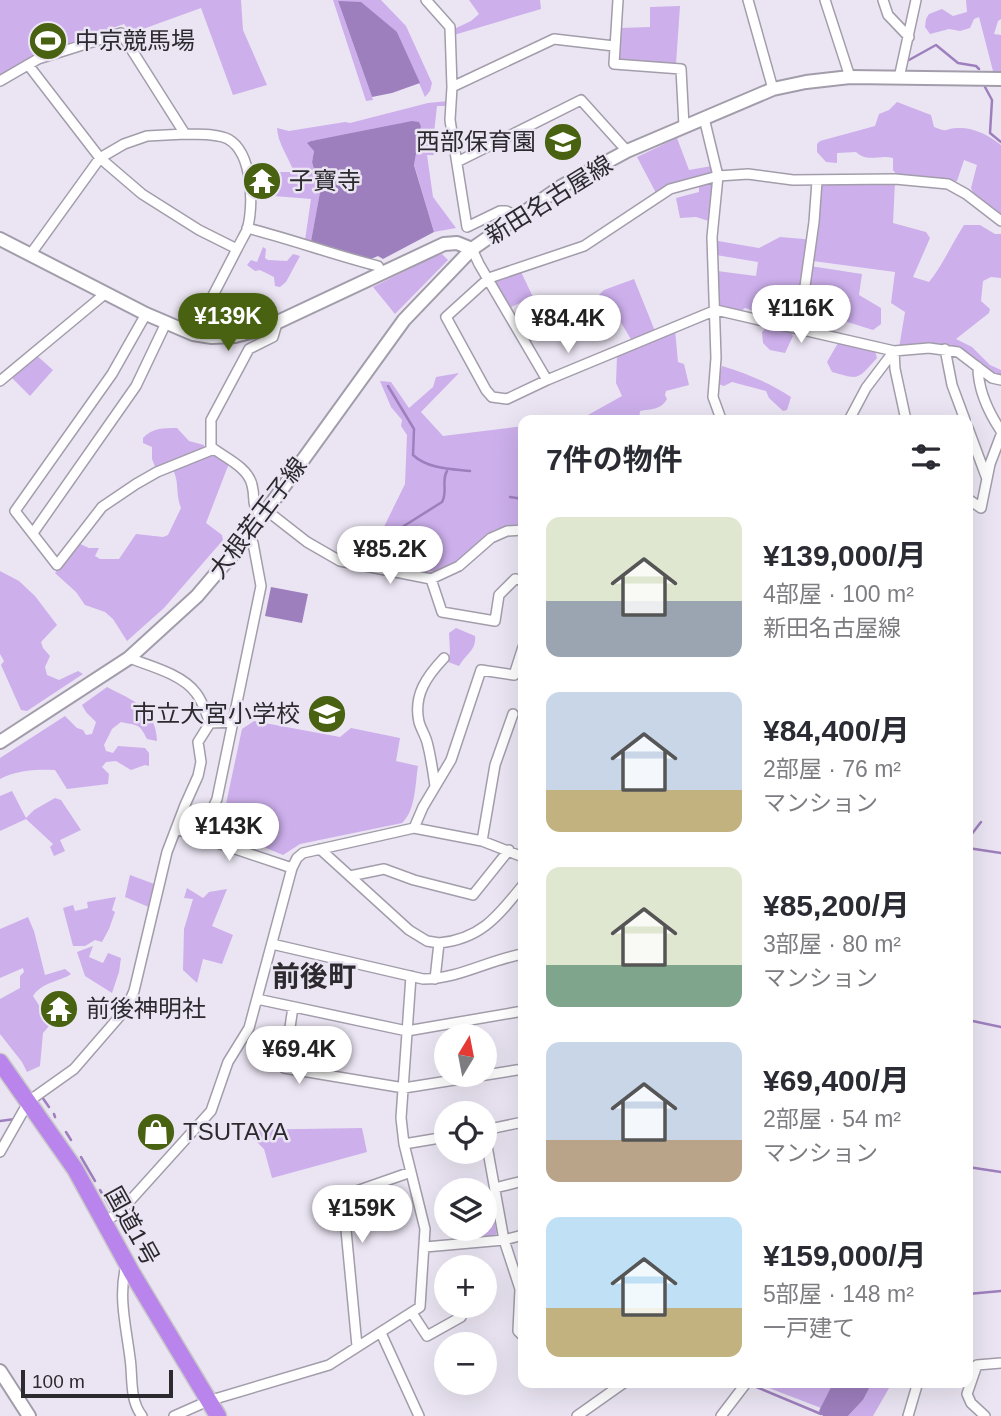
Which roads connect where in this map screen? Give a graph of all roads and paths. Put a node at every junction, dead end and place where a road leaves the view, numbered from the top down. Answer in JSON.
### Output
{"nodes":[{"id":1,"x":426,"y":0,"type":"edge"},
{"id":2,"x":618,"y":0,"type":"edge"},
{"id":3,"x":748,"y":0,"type":"edge"},
{"id":4,"x":825,"y":0,"type":"edge"},
{"id":5,"x":883,"y":0,"type":"edge"},
{"id":6,"x":916,"y":0,"type":"edge"},
{"id":7,"x":909,"y":37,"type":"junction"},
{"id":8,"x":614,"y":46,"type":"junction"},
{"id":9,"x":29,"y":66,"type":"junction"},
{"id":10,"x":850,"y":77,"type":"junction"},
{"id":11,"x":899,"y":78,"type":"junction"},
{"id":12,"x":1001,"y":79,"type":"edge"},
{"id":13,"x":0,"y":81,"type":"edge"},
{"id":14,"x":452,"y":87,"type":"junction"},
{"id":15,"x":773,"y":89,"type":"junction"},
{"id":16,"x":704,"y":118,"type":"junction"},
{"id":17,"x":684,"y":126,"type":"junction"},
{"id":18,"x":185,"y":134,"type":"junction"},
{"id":19,"x":627,"y":151,"type":"junction"},
{"id":20,"x":100,"y":158,"type":"junction"},
{"id":21,"x":457,"y":162,"type":"junction"},
{"id":22,"x":718,"y":176,"type":"junction"},
{"id":23,"x":817,"y":181,"type":"junction"},
{"id":24,"x":520,"y":217,"type":"junction"},
{"id":25,"x":1001,"y":221,"type":"edge"},
{"id":26,"x":247,"y":228,"type":"junction"},
{"id":27,"x":0,"y":239,"type":"edge"},
{"id":28,"x":472,"y":248,"type":"junction"},
{"id":29,"x":237,"y":249,"type":"junction"},
{"id":30,"x":30,"y":254,"type":"junction"},
{"id":31,"x":381,"y":272,"type":"junction"},
{"id":32,"x":489,"y":278,"type":"junction"},
{"id":33,"x":106,"y":293,"type":"junction"},
{"id":34,"x":716,"y":310,"type":"junction"},
{"id":35,"x":146,"y":314,"type":"junction"},
{"id":36,"x":166,"y":323,"type":"junction"},
{"id":37,"x":277,"y":323,"type":"junction"},
{"id":38,"x":799,"y":330,"type":"junction"},
{"id":39,"x":193,"y":334,"type":"junction"},
{"id":40,"x":945,"y":349,"type":"junction"},
{"id":41,"x":894,"y":351,"type":"junction"},
{"id":42,"x":978,"y":367,"type":"junction"},
{"id":43,"x":547,"y":380,"type":"junction"},
{"id":44,"x":1001,"y":380,"type":"edge"},
{"id":45,"x":0,"y":381,"type":"edge"},
{"id":46,"x":720,"y":415,"type":"edge"},
{"id":47,"x":852,"y":415,"type":"edge"},
{"id":48,"x":905,"y":415,"type":"edge"},
{"id":49,"x":963,"y":415,"type":"edge"},
{"id":50,"x":1001,"y":433,"type":"edge"},
{"id":51,"x":973,"y":442,"type":"edge"},
{"id":52,"x":214,"y":449,"type":"junction"},
{"id":53,"x":987,"y":480,"type":"junction"},
{"id":54,"x":973,"y":502,"type":"edge"},
{"id":55,"x":263,"y":514,"type":"junction"},
{"id":56,"x":518,"y":530,"type":"edge"},
{"id":57,"x":33,"y":533,"type":"junction"},
{"id":58,"x":248,"y":536,"type":"junction"},
{"id":59,"x":431,"y":579,"type":"junction"},
{"id":60,"x":518,"y":579,"type":"edge"},
{"id":61,"x":128,"y":658,"type":"junction"},
{"id":62,"x":444,"y":658,"type":"dead end"},
{"id":63,"x":518,"y":663,"type":"edge"},
{"id":64,"x":513,"y":714,"type":"dead end"},
{"id":65,"x":233,"y":722,"type":"junction"},
{"id":66,"x":210,"y":723,"type":"junction"},
{"id":67,"x":0,"y":742,"type":"edge"},
{"id":68,"x":435,"y":786,"type":"junction"},
{"id":69,"x":414,"y":828,"type":"junction"},
{"id":70,"x":176,"y":829,"type":"junction"},
{"id":71,"x":200,"y":837,"type":"junction"},
{"id":72,"x":482,"y":841,"type":"junction"},
{"id":73,"x":320,"y":849,"type":"junction"},
{"id":74,"x":509,"y":849,"type":"junction"},
{"id":75,"x":518,"y":854,"type":"edge"},
{"id":76,"x":292,"y":868,"type":"junction"},
{"id":77,"x":350,"y":876,"type":"junction"},
{"id":78,"x":518,"y":891,"type":"edge"},
{"id":79,"x":439,"y":943,"type":"junction"},
{"id":80,"x":272,"y":944,"type":"junction"},
{"id":81,"x":518,"y":955,"type":"edge"},
{"id":82,"x":411,"y":976,"type":"junction"},
{"id":83,"x":435,"y":979,"type":"junction"},
{"id":84,"x":257,"y":999,"type":"junction"},
{"id":85,"x":293,"y":1007,"type":"junction"},
{"id":86,"x":518,"y":1012,"type":"edge"},
{"id":87,"x":407,"y":1031,"type":"junction"},
{"id":88,"x":0,"y":1062,"type":"edge"},
{"id":89,"x":518,"y":1070,"type":"edge"},
{"id":90,"x":404,"y":1088,"type":"junction"},
{"id":91,"x":26,"y":1106,"type":"junction"},
{"id":92,"x":518,"y":1123,"type":"edge"},
{"id":93,"x":497,"y":1129,"type":"edge"},
{"id":94,"x":434,"y":1139,"type":"edge"},
{"id":95,"x":404,"y":1144,"type":"junction"},
{"id":96,"x":0,"y":1152,"type":"edge"},
{"id":97,"x":411,"y":1172,"type":"junction"},
{"id":98,"x":518,"y":1182,"type":"edge"},
{"id":99,"x":497,"y":1188,"type":"edge"},
{"id":100,"x":497,"y":1198,"type":"edge"},
{"id":101,"x":103,"y":1222,"type":"junction"},
{"id":102,"x":518,"y":1236,"type":"edge"},
{"id":103,"x":505,"y":1240,"type":"junction"},
{"id":104,"x":425,"y":1247,"type":"junction"},
{"id":105,"x":127,"y":1264,"type":"junction"},
{"id":106,"x":518,"y":1277,"type":"edge"},
{"id":107,"x":412,"y":1313,"type":"junction"},
{"id":108,"x":459,"y":1318,"type":"edge"},
{"id":109,"x":381,"y":1333,"type":"junction"},
{"id":110,"x":357,"y":1346,"type":"junction"},
{"id":111,"x":1001,"y":1363,"type":"edge"},
{"id":112,"x":977,"y":1365,"type":"junction"},
{"id":113,"x":973,"y":1368,"type":"edge"},
{"id":114,"x":0,"y":1371,"type":"edge"},
{"id":115,"x":973,"y":1377,"type":"edge"},
{"id":116,"x":617,"y":1388,"type":"edge"},
{"id":117,"x":738,"y":1388,"type":"edge"},
{"id":118,"x":916,"y":1388,"type":"edge"},
{"id":119,"x":969,"y":1388,"type":"edge"},
{"id":120,"x":208,"y":1401,"type":"junction"},
{"id":121,"x":29,"y":1416,"type":"edge"},
{"id":122,"x":142,"y":1416,"type":"edge"},
{"id":123,"x":174,"y":1416,"type":"edge"},
{"id":124,"x":219,"y":1416,"type":"edge"},
{"id":125,"x":419,"y":1416,"type":"edge"},
{"id":126,"x":577,"y":1416,"type":"edge"},
{"id":127,"x":721,"y":1416,"type":"edge"},
{"id":128,"x":908,"y":1416,"type":"edge"},
{"id":129,"x":985,"y":1416,"type":"edge"}],
"edges":[{"from":1,"to":14,"type":"street"},
{"from":2,"to":8,"type":"street"},
{"from":3,"to":15,"type":"street"},
{"from":4,"to":10,"type":"street"},
{"from":5,"to":7,"type":"street"},
{"from":6,"to":7,"type":"street"},
{"from":7,"to":11,"type":"street"},
{"from":8,"to":14,"type":"street"},
{"from":8,"to":17,"type":"street"},
{"from":9,"to":13,"type":"street"},
{"from":9,"to":18,"type":"street"},
{"from":9,"to":20,"type":"street"},
{"from":10,"to":11,"type":"main road","name":"新田名古屋線"},
{"from":10,"to":15,"type":"main road","name":"新田名古屋線"},
{"from":11,"to":12,"type":"main road","name":"新田名古屋線"},
{"from":14,"to":21,"type":"street"},
{"from":15,"to":16,"type":"main road","name":"新田名古屋線"},
{"from":16,"to":17,"type":"main road","name":"新田名古屋線"},
{"from":16,"to":22,"type":"street"},
{"from":17,"to":19,"type":"main road","name":"新田名古屋線"},
{"from":18,"to":20,"type":"street"},
{"from":18,"to":26,"type":"street"},
{"from":19,"to":21,"type":"street"},
{"from":19,"to":24,"type":"main road","name":"新田名古屋線"},
{"from":20,"to":29,"type":"street"},
{"from":20,"to":30,"type":"street"},
{"from":21,"to":24,"type":"street"},
{"from":22,"to":23,"type":"street"},
{"from":22,"to":32,"type":"street"},
{"from":22,"to":34,"type":"street"},
{"from":23,"to":25,"type":"street"},
{"from":23,"to":38,"type":"street"},
{"from":24,"to":28,"type":"main road","name":"新田名古屋線"},
{"from":26,"to":29,"type":"street"},
{"from":26,"to":31,"type":"street"},
{"from":27,"to":30,"type":"main road","name":"新田名古屋線"},
{"from":28,"to":31,"type":"main road","name":"新田名古屋線"},
{"from":28,"to":32,"type":"street"},
{"from":28,"to":55,"type":"main road","name":"大根若王子線"},
{"from":29,"to":39,"type":"street"},
{"from":30,"to":33,"type":"main road","name":"新田名古屋線"},
{"from":31,"to":37,"type":"main road","name":"新田名古屋線"},
{"from":32,"to":43,"type":"street"},
{"from":32,"to":43,"type":"street"},
{"from":33,"to":35,"type":"main road","name":"新田名古屋線"},
{"from":33,"to":45,"type":"street"},
{"from":34,"to":38,"type":"street"},
{"from":34,"to":43,"type":"street"},
{"from":34,"to":46,"type":"street"},
{"from":35,"to":36,"type":"main road","name":"新田名古屋線"},
{"from":35,"to":57,"type":"street"},
{"from":36,"to":39,"type":"main road","name":"新田名古屋線"},
{"from":36,"to":57,"type":"street"},
{"from":37,"to":39,"type":"main road","name":"新田名古屋線"},
{"from":37,"to":52,"type":"street"},
{"from":38,"to":41,"type":"street"},
{"from":40,"to":41,"type":"street"},
{"from":40,"to":42,"type":"street"},
{"from":40,"to":49,"type":"street"},
{"from":41,"to":47,"type":"street"},
{"from":41,"to":48,"type":"street"},
{"from":42,"to":44,"type":"street"},
{"from":42,"to":50,"type":"street"},
{"from":50,"to":53,"type":"street"},
{"from":51,"to":53,"type":"street"},
{"from":52,"to":55,"type":"street"},
{"from":52,"to":57,"type":"street"},
{"from":53,"to":54,"type":"street"},
{"from":55,"to":58,"type":"main road","name":"大根若王子線"},
{"from":55,"to":59,"type":"street"},
{"from":56,"to":59,"type":"street"},
{"from":58,"to":61,"type":"main road","name":"大根若王子線"},
{"from":58,"to":65,"type":"street"},
{"from":59,"to":60,"type":"street"},
{"from":61,"to":66,"type":"street"},
{"from":61,"to":67,"type":"main road","name":"大根若王子線"},
{"from":62,"to":68,"type":"street"},
{"from":63,"to":68,"type":"street"},
{"from":64,"to":72,"type":"street"},
{"from":65,"to":66,"type":"street"},
{"from":65,"to":71,"type":"street"},
{"from":66,"to":70,"type":"street"},
{"from":68,"to":69,"type":"street"},
{"from":69,"to":72,"type":"street"},
{"from":69,"to":73,"type":"street"},
{"from":70,"to":71,"type":"street"},
{"from":70,"to":91,"type":"street"},
{"from":71,"to":76,"type":"street"},
{"from":72,"to":74,"type":"street"},
{"from":73,"to":76,"type":"street"},
{"from":73,"to":77,"type":"street"},
{"from":74,"to":75,"type":"street"},
{"from":74,"to":77,"type":"street"},
{"from":76,"to":80,"type":"street"},
{"from":77,"to":79,"type":"street"},
{"from":78,"to":79,"type":"street"},
{"from":79,"to":83,"type":"street"},
{"from":80,"to":82,"type":"street"},
{"from":80,"to":84,"type":"street"},
{"from":81,"to":83,"type":"street"},
{"from":82,"to":83,"type":"street"},
{"from":82,"to":87,"type":"street"},
{"from":84,"to":85,"type":"street"},
{"from":84,"to":101,"type":"street"},
{"from":85,"to":87,"type":"street"},
{"from":85,"to":90,"type":"street"},
{"from":86,"to":87,"type":"street"},
{"from":87,"to":90,"type":"street"},
{"from":88,"to":91,"type":"highway","name":"国道1号"},
{"from":89,"to":90,"type":"street"},
{"from":90,"to":95,"type":"street"},
{"from":91,"to":96,"type":"street"},
{"from":91,"to":101,"type":"highway","name":"国道1号"},
{"from":92,"to":93,"type":"street"},
{"from":94,"to":95,"type":"street"},
{"from":95,"to":97,"type":"street"},
{"from":97,"to":104,"type":"street"},
{"from":97,"to":110,"type":"street"},
{"from":98,"to":99,"type":"street"},
{"from":100,"to":103,"type":"street"},
{"from":101,"to":105,"type":"highway","name":"国道1号"},
{"from":102,"to":103,"type":"street"},
{"from":103,"to":104,"type":"street"},
{"from":103,"to":106,"type":"street"},
{"from":104,"to":107,"type":"street"},
{"from":105,"to":120,"type":"highway","name":"国道1号"},
{"from":105,"to":122,"type":"street"},
{"from":107,"to":108,"type":"street"},
{"from":107,"to":109,"type":"street"},
{"from":109,"to":110,"type":"street"},
{"from":109,"to":125,"type":"street"},
{"from":110,"to":120,"type":"street"},
{"from":111,"to":112,"type":"street"},
{"from":112,"to":113,"type":"street"},
{"from":112,"to":115,"type":"street"},
{"from":114,"to":121,"type":"main road"},
{"from":116,"to":126,"type":"street"},
{"from":117,"to":127,"type":"street"},
{"from":118,"to":128,"type":"street"},
{"from":119,"to":129,"type":"street"},
{"from":120,"to":123,"type":"street"},
{"from":120,"to":124,"type":"highway","name":"国道1号"}]}
